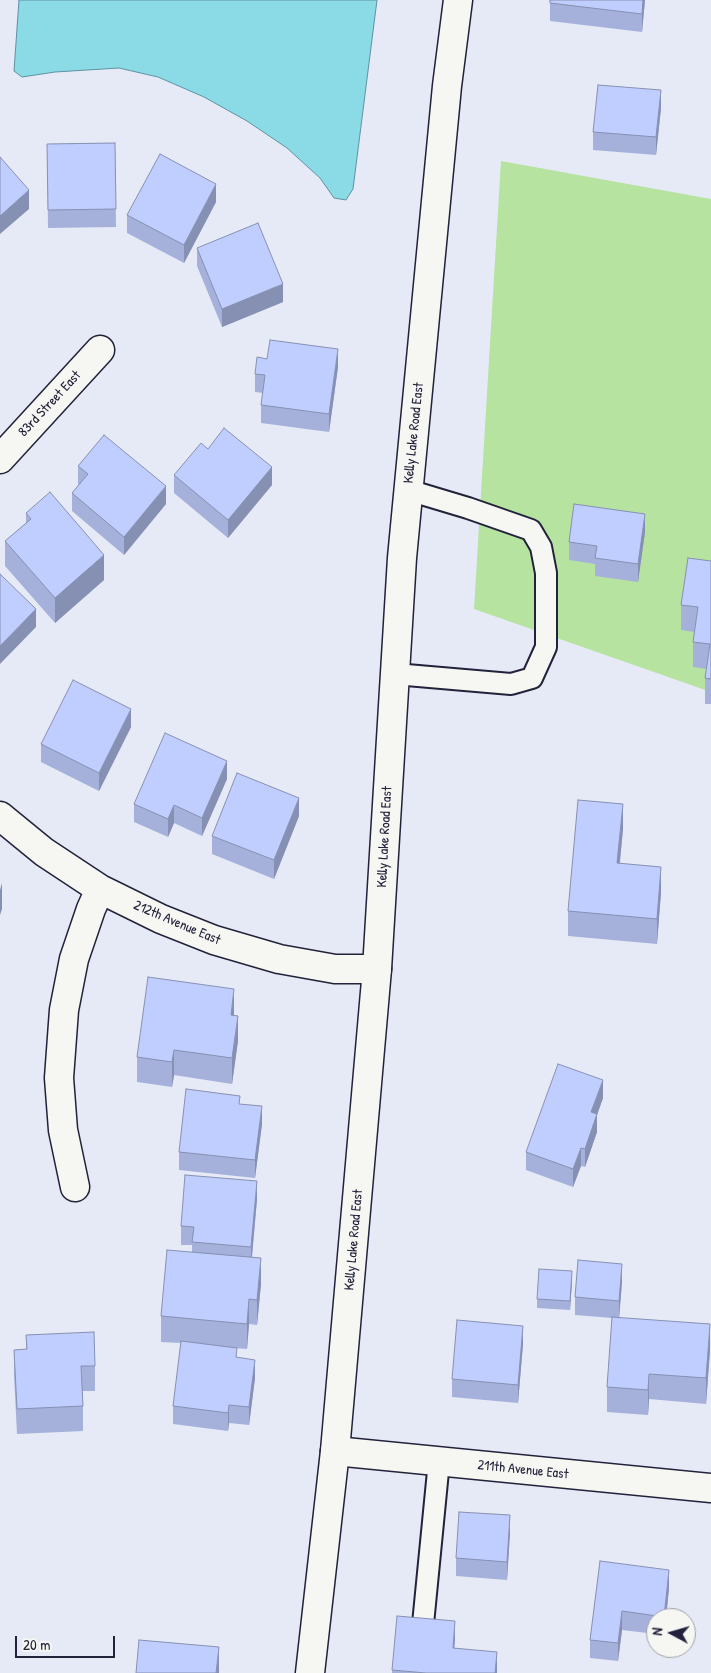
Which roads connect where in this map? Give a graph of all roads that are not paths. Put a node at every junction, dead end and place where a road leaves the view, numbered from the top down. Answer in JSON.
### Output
{"nodes":[{"id":1,"x":458,"y":0,"type":"edge"},
{"id":2,"x":100,"y":350,"type":"dead end"},
{"id":3,"x":0,"y":458,"type":"edge"},
{"id":4,"x":408,"y":490,"type":"junction"},
{"id":5,"x":395,"y":674,"type":"junction"},
{"id":6,"x":0,"y":816,"type":"edge"},
{"id":7,"x":100,"y":889,"type":"junction"},
{"id":8,"x":377,"y":970,"type":"junction"},
{"id":9,"x":75,"y":1188,"type":"dead end"},
{"id":10,"x":335,"y":1451,"type":"junction"},
{"id":11,"x":439,"y":1461,"type":"junction"},
{"id":12,"x":711,"y":1488,"type":"edge"},
{"id":13,"x":423,"y":1624,"type":"edge"},
{"id":14,"x":310,"y":1673,"type":"edge"}],
"edges":[{"from":1,"to":4,"type":"street","name":"Kelly Lake Road East"},
{"from":2,"to":3,"type":"street","name":"83rd Street East"},
{"from":4,"to":5,"type":"street","name":"Kelly Lake Road East"},
{"from":4,"to":5,"type":"lane"},
{"from":5,"to":8,"type":"street","name":"Kelly Lake Road East"},
{"from":6,"to":7,"type":"street","name":"212th Avenue East"},
{"from":7,"to":8,"type":"street","name":"212th Avenue East"},
{"from":7,"to":9,"type":"street"},
{"from":8,"to":10,"type":"street","name":"Kelly Lake Road East"},
{"from":10,"to":11,"type":"street","name":"211th Avenue East"},
{"from":10,"to":14,"type":"street","name":"Kelly Lake Road East"},
{"from":11,"to":12,"type":"street","name":"211th Avenue East"},
{"from":11,"to":13,"type":"lane"}]}
